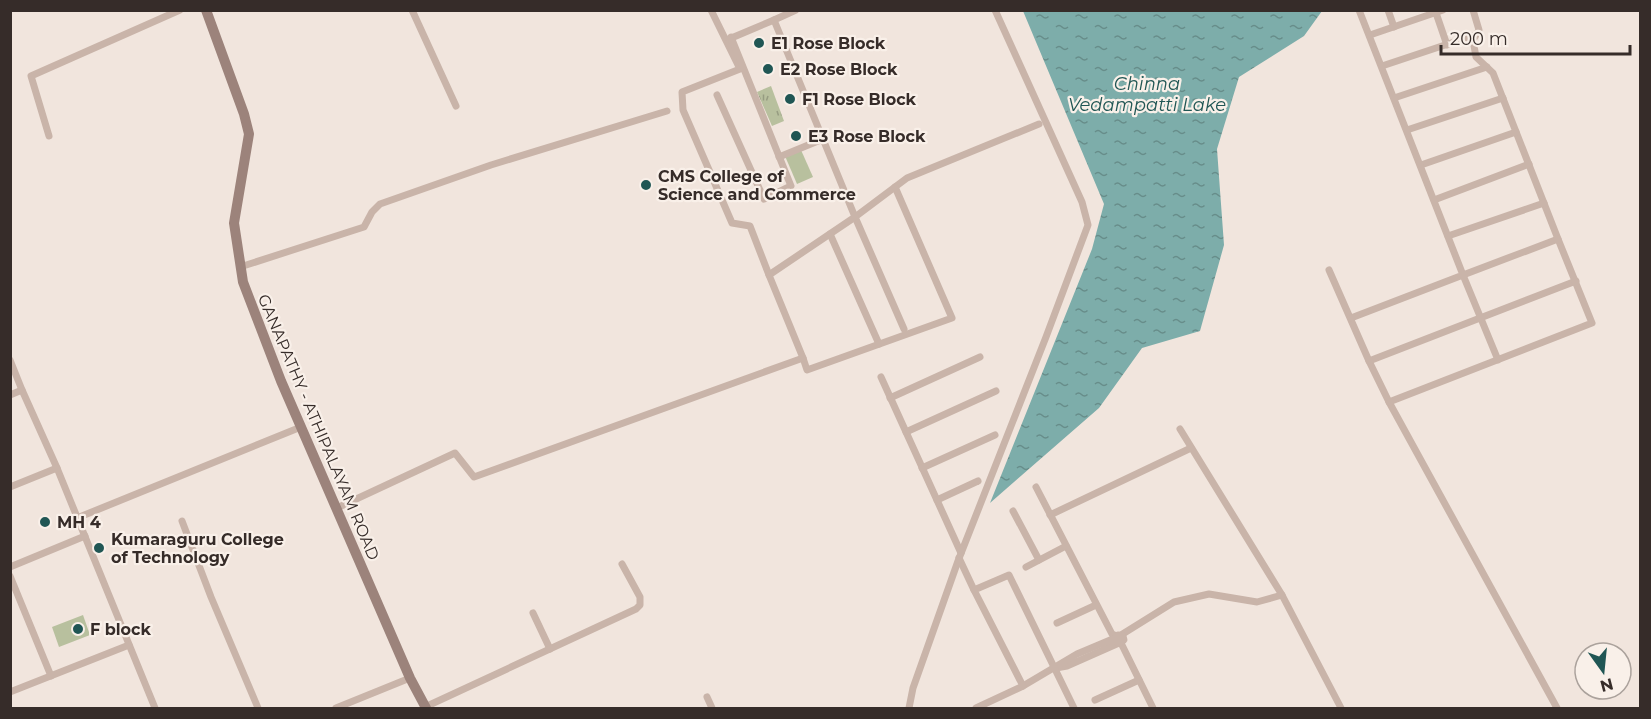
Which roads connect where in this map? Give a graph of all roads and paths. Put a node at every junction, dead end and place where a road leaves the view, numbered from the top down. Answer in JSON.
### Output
{"nodes":[{"id":1,"x":180,"y":10,"type":"edge"},
{"id":2,"x":206,"y":10,"type":"edge"},
{"id":3,"x":412,"y":10,"type":"edge"},
{"id":4,"x":711,"y":10,"type":"edge"},
{"id":5,"x":796,"y":10,"type":"edge"},
{"id":6,"x":994,"y":10,"type":"edge"},
{"id":7,"x":1359,"y":10,"type":"edge"},
{"id":8,"x":1388,"y":10,"type":"edge"},
{"id":9,"x":1473,"y":10,"type":"edge"},
{"id":10,"x":1440,"y":12,"type":"edge"},
{"id":11,"x":774,"y":20,"type":"junction"},
{"id":12,"x":1394,"y":27,"type":"junction"},
{"id":13,"x":1370,"y":35,"type":"junction"},
{"id":14,"x":1475,"y":35,"type":"junction"},
{"id":15,"x":728,"y":39,"type":"junction"},
{"id":16,"x":1447,"y":45,"type":"junction"},
{"id":17,"x":1382,"y":66,"type":"junction"},
{"id":18,"x":1487,"y":67,"type":"junction"},
{"id":19,"x":717,"y":96,"type":"dead end"},
{"id":20,"x":1394,"y":98,"type":"junction"},
{"id":21,"x":1503,"y":98,"type":"junction"},
{"id":22,"x":456,"y":106,"type":"dead end"},
{"id":23,"x":667,"y":111,"type":"dead end"},
{"id":24,"x":1039,"y":124,"type":"dead end"},
{"id":25,"x":1407,"y":130,"type":"junction"},
{"id":26,"x":1516,"y":132,"type":"junction"},
{"id":27,"x":48,"y":136,"type":"dead end"},
{"id":28,"x":823,"y":139,"type":"junction"},
{"id":29,"x":779,"y":157,"type":"junction"},
{"id":30,"x":1529,"y":164,"type":"junction"},
{"id":31,"x":1420,"y":165,"type":"junction"},
{"id":32,"x":895,"y":187,"type":"junction"},
{"id":33,"x":1434,"y":200,"type":"junction"},
{"id":34,"x":1545,"y":202,"type":"junction"},
{"id":35,"x":855,"y":217,"type":"junction"},
{"id":36,"x":830,"y":234,"type":"junction"},
{"id":37,"x":1448,"y":236,"type":"junction"},
{"id":38,"x":1558,"y":239,"type":"junction"},
{"id":39,"x":240,"y":267,"type":"junction"},
{"id":40,"x":1329,"y":270,"type":"dead end"},
{"id":41,"x":769,"y":275,"type":"junction"},
{"id":42,"x":1463,"y":275,"type":"junction"},
{"id":43,"x":1576,"y":281,"type":"junction"},
{"id":44,"x":1480,"y":317,"type":"junction"},
{"id":45,"x":1351,"y":318,"type":"junction"},
{"id":46,"x":904,"y":329,"type":"dead end"},
{"id":47,"x":879,"y":344,"type":"junction"},
{"id":48,"x":980,"y":357,"type":"dead end"},
{"id":49,"x":803,"y":358,"type":"junction"},
{"id":50,"x":10,"y":360,"type":"edge"},
{"id":51,"x":1498,"y":360,"type":"junction"},
{"id":52,"x":1369,"y":361,"type":"junction"},
{"id":53,"x":881,"y":377,"type":"dead end"},
{"id":54,"x":22,"y":390,"type":"junction"},
{"id":55,"x":996,"y":391,"type":"dead end"},
{"id":56,"x":10,"y":395,"type":"edge"},
{"id":57,"x":890,"y":398,"type":"junction"},
{"id":58,"x":1389,"y":402,"type":"junction"},
{"id":59,"x":301,"y":427,"type":"junction"},
{"id":60,"x":1180,"y":429,"type":"dead end"},
{"id":61,"x":906,"y":432,"type":"junction"},
{"id":62,"x":995,"y":435,"type":"dead end"},
{"id":63,"x":1191,"y":448,"type":"junction"},
{"id":64,"x":57,"y":468,"type":"junction"},
{"id":65,"x":922,"y":468,"type":"junction"},
{"id":66,"x":978,"y":481,"type":"dead end"},
{"id":67,"x":10,"y":487,"type":"edge"},
{"id":68,"x":1036,"y":487,"type":"dead end"},
{"id":69,"x":937,"y":500,"type":"junction"},
{"id":70,"x":337,"y":508,"type":"junction"},
{"id":71,"x":1013,"y":512,"type":"dead end"},
{"id":72,"x":1050,"y":515,"type":"junction"},
{"id":73,"x":77,"y":518,"type":"junction"},
{"id":74,"x":182,"y":521,"type":"dead end"},
{"id":75,"x":85,"y":536,"type":"junction"},
{"id":76,"x":1066,"y":546,"type":"junction"},
{"id":77,"x":960,"y":555,"type":"junction"},
{"id":78,"x":1039,"y":560,"type":"junction"},
{"id":79,"x":622,"y":564,"type":"dead end"},
{"id":80,"x":10,"y":567,"type":"edge"},
{"id":81,"x":1026,"y":567,"type":"dead end"},
{"id":82,"x":10,"y":576,"type":"edge"},
{"id":83,"x":974,"y":590,"type":"junction"},
{"id":84,"x":1282,"y":595,"type":"junction"},
{"id":85,"x":1096,"y":605,"type":"junction"},
{"id":86,"x":533,"y":613,"type":"dead end"},
{"id":87,"x":1057,"y":623,"type":"dead end"},
{"id":88,"x":1119,"y":639,"type":"junction"},
{"id":89,"x":129,"y":645,"type":"junction"},
{"id":90,"x":550,"y":649,"type":"junction"},
{"id":91,"x":1054,"y":668,"type":"junction"},
{"id":92,"x":51,"y":676,"type":"junction"},
{"id":93,"x":410,"y":678,"type":"junction"},
{"id":94,"x":1139,"y":680,"type":"junction"},
{"id":95,"x":1023,"y":686,"type":"junction"},
{"id":96,"x":10,"y":692,"type":"edge"},
{"id":97,"x":707,"y":697,"type":"dead end"},
{"id":98,"x":1095,"y":700,"type":"dead end"},
{"id":99,"x":155,"y":708,"type":"edge"},
{"id":100,"x":258,"y":708,"type":"edge"},
{"id":101,"x":336,"y":708,"type":"edge"},
{"id":102,"x":426,"y":708,"type":"edge"},
{"id":103,"x":712,"y":708,"type":"edge"},
{"id":104,"x":909,"y":708,"type":"edge"},
{"id":105,"x":976,"y":708,"type":"edge"},
{"id":106,"x":1073,"y":708,"type":"edge"},
{"id":107,"x":1153,"y":708,"type":"edge"},
{"id":108,"x":1341,"y":708,"type":"edge"},
{"id":109,"x":1557,"y":708,"type":"edge"}],
"edges":[{"from":1,"to":27,"type":"street"},
{"from":2,"to":39,"type":"main road","name":"GANAPATHY - ATHIPALAYAM ROAD"},
{"from":3,"to":22,"type":"street"},
{"from":4,"to":15,"type":"street"},
{"from":5,"to":11,"type":"street"},
{"from":6,"to":77,"type":"street"},
{"from":7,"to":13,"type":"street"},
{"from":8,"to":12,"type":"street"},
{"from":9,"to":14,"type":"street"},
{"from":10,"to":12,"type":"street"},
{"from":10,"to":16,"type":"street"},
{"from":11,"to":15,"type":"street"},
{"from":11,"to":28,"type":"street"},
{"from":12,"to":13,"type":"street"},
{"from":13,"to":17,"type":"street"},
{"from":14,"to":16,"type":"street"},
{"from":14,"to":18,"type":"street"},
{"from":15,"to":29,"type":"street"},
{"from":15,"to":41,"type":"street"},
{"from":16,"to":17,"type":"street"},
{"from":17,"to":20,"type":"street"},
{"from":18,"to":20,"type":"street"},
{"from":18,"to":21,"type":"street"},
{"from":19,"to":29,"type":"street"},
{"from":20,"to":25,"type":"street"},
{"from":21,"to":25,"type":"street"},
{"from":21,"to":26,"type":"street"},
{"from":23,"to":39,"type":"street"},
{"from":24,"to":32,"type":"street"},
{"from":25,"to":31,"type":"street"},
{"from":26,"to":30,"type":"street"},
{"from":26,"to":31,"type":"street"},
{"from":28,"to":29,"type":"street"},
{"from":28,"to":35,"type":"street"},
{"from":30,"to":33,"type":"street"},
{"from":30,"to":34,"type":"street"},
{"from":31,"to":33,"type":"street"},
{"from":32,"to":35,"type":"street"},
{"from":32,"to":47,"type":"street"},
{"from":33,"to":37,"type":"street"},
{"from":34,"to":37,"type":"street"},
{"from":34,"to":38,"type":"street"},
{"from":35,"to":36,"type":"street"},
{"from":35,"to":46,"type":"street"},
{"from":36,"to":41,"type":"street"},
{"from":36,"to":47,"type":"street"},
{"from":37,"to":42,"type":"street"},
{"from":38,"to":42,"type":"street"},
{"from":38,"to":43,"type":"street"},
{"from":39,"to":59,"type":"main road","name":"GANAPATHY - ATHIPALAYAM ROAD"},
{"from":40,"to":45,"type":"street"},
{"from":41,"to":49,"type":"street"},
{"from":42,"to":44,"type":"street"},
{"from":42,"to":45,"type":"street"},
{"from":43,"to":44,"type":"street"},
{"from":43,"to":51,"type":"street"},
{"from":44,"to":51,"type":"street"},
{"from":44,"to":52,"type":"street"},
{"from":45,"to":52,"type":"street"},
{"from":47,"to":49,"type":"street"},
{"from":48,"to":57,"type":"street"},
{"from":49,"to":70,"type":"street"},
{"from":50,"to":54,"type":"street"},
{"from":51,"to":58,"type":"street"},
{"from":52,"to":58,"type":"street"},
{"from":53,"to":57,"type":"street"},
{"from":54,"to":56,"type":"street"},
{"from":54,"to":64,"type":"street"},
{"from":55,"to":61,"type":"street"},
{"from":57,"to":61,"type":"street"},
{"from":58,"to":109,"type":"street"},
{"from":59,"to":70,"type":"main road","name":"GANAPATHY - ATHIPALAYAM ROAD"},
{"from":59,"to":73,"type":"street"},
{"from":60,"to":63,"type":"street"},
{"from":61,"to":65,"type":"street"},
{"from":62,"to":65,"type":"street"},
{"from":63,"to":72,"type":"street"},
{"from":63,"to":84,"type":"street"},
{"from":64,"to":67,"type":"street"},
{"from":64,"to":73,"type":"street"},
{"from":65,"to":69,"type":"street"},
{"from":66,"to":69,"type":"street"},
{"from":68,"to":72,"type":"street"},
{"from":69,"to":77,"type":"street"},
{"from":70,"to":93,"type":"main road","name":"GANAPATHY - ATHIPALAYAM ROAD"},
{"from":71,"to":78,"type":"street"},
{"from":72,"to":76,"type":"street"},
{"from":73,"to":75,"type":"street"},
{"from":74,"to":100,"type":"street"},
{"from":75,"to":80,"type":"street"},
{"from":75,"to":89,"type":"street"},
{"from":76,"to":78,"type":"street"},
{"from":76,"to":85,"type":"street"},
{"from":77,"to":83,"type":"street"},
{"from":77,"to":104,"type":"street"},
{"from":78,"to":81,"type":"street"},
{"from":79,"to":90,"type":"street"},
{"from":82,"to":92,"type":"street"},
{"from":83,"to":91,"type":"street"},
{"from":83,"to":95,"type":"street"},
{"from":84,"to":88,"type":"street"},
{"from":84,"to":108,"type":"street"},
{"from":85,"to":87,"type":"street"},
{"from":85,"to":88,"type":"street"},
{"from":86,"to":90,"type":"street"},
{"from":88,"to":91,"type":"street"},
{"from":88,"to":94,"type":"street"},
{"from":89,"to":92,"type":"street"},
{"from":89,"to":99,"type":"street"},
{"from":90,"to":102,"type":"street"},
{"from":91,"to":95,"type":"street"},
{"from":91,"to":106,"type":"street"},
{"from":92,"to":96,"type":"street"},
{"from":93,"to":101,"type":"street"},
{"from":93,"to":102,"type":"main road","name":"GANAPATHY - ATHIPALAYAM ROAD"},
{"from":94,"to":98,"type":"street"},
{"from":94,"to":107,"type":"street"},
{"from":95,"to":105,"type":"street"},
{"from":97,"to":103,"type":"street"}]}
